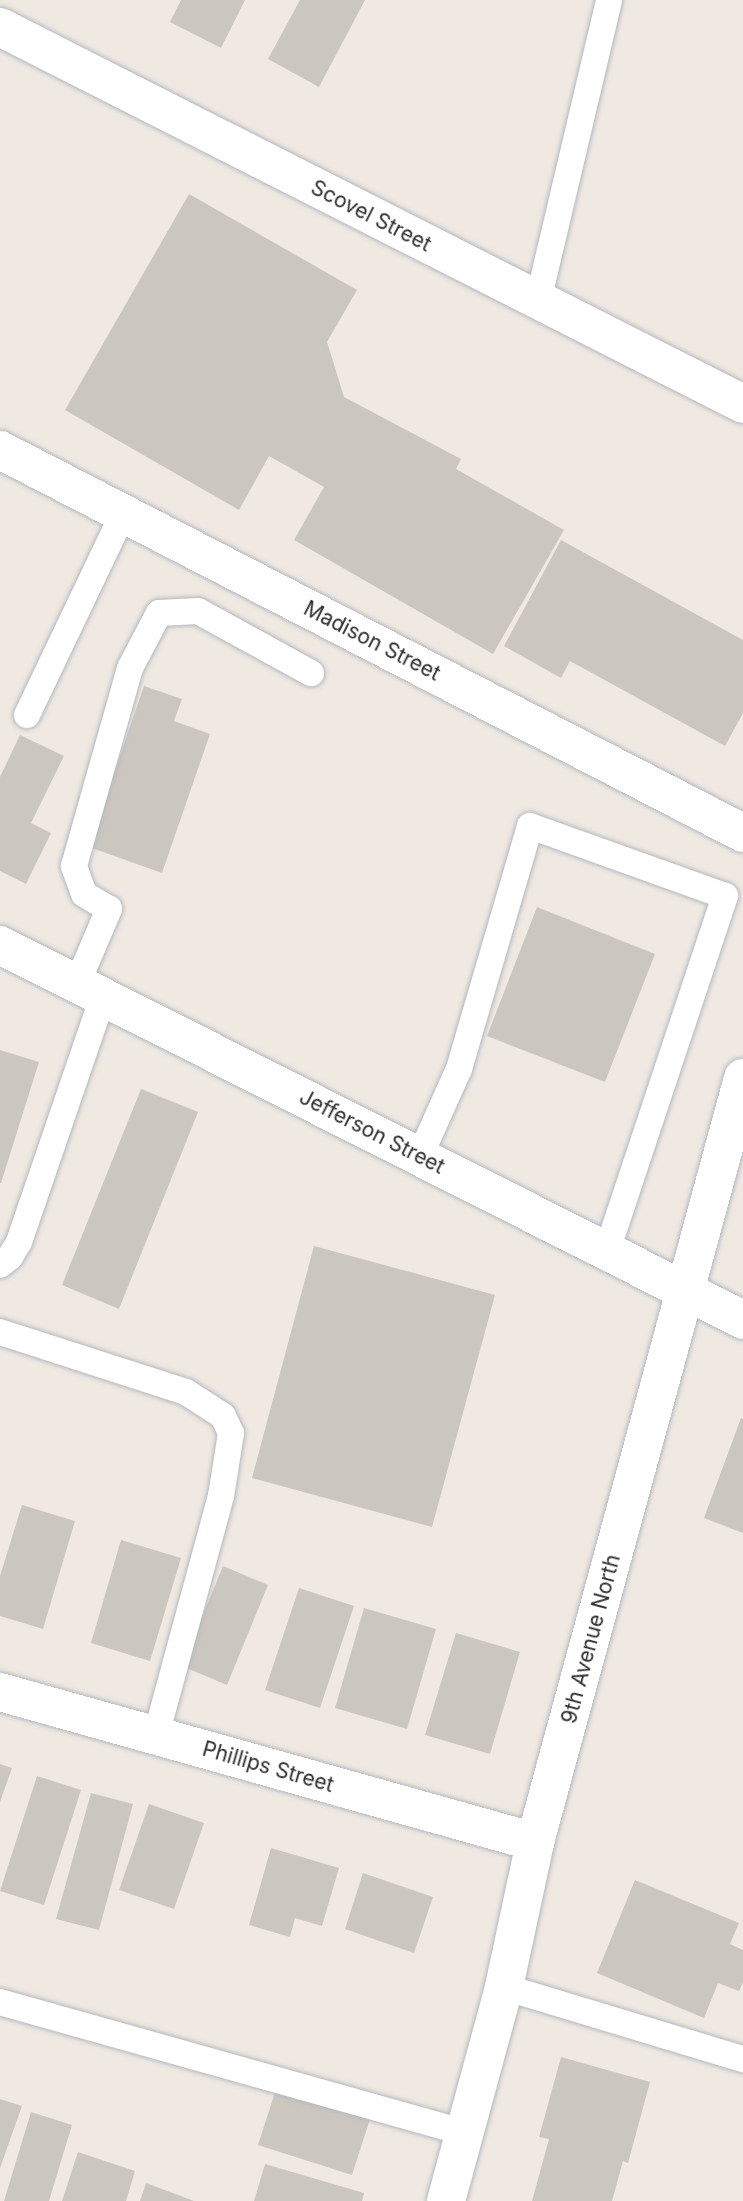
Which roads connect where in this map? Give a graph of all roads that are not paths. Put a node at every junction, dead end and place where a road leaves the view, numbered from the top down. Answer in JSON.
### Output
{"nodes":[{"id":1,"x":609,"y":0,"type":"edge"},
{"id":2,"x":0,"y":27,"type":"edge"},
{"id":3,"x":538,"y":301,"type":"junction"},
{"id":4,"x":743,"y":404,"type":"edge"},
{"id":5,"x":0,"y":450,"type":"edge"},
{"id":6,"x":123,"y":514,"type":"junction"},
{"id":7,"x":311,"y":673,"type":"dead end"},
{"id":8,"x":27,"y":715,"type":"dead end"},
{"id":9,"x":743,"y":833,"type":"edge"},
{"id":10,"x":0,"y":945,"type":"edge"},
{"id":11,"x":90,"y":990,"type":"junction"},
{"id":12,"x":743,"y":1078,"type":"edge"},
{"id":13,"x":420,"y":1156,"type":"junction"},
{"id":14,"x":607,"y":1251,"type":"junction"},
{"id":15,"x":0,"y":1265,"type":"edge"},
{"id":16,"x":687,"y":1291,"type":"junction"},
{"id":17,"x":743,"y":1320,"type":"edge"},
{"id":18,"x":0,"y":1332,"type":"edge"},
{"id":19,"x":0,"y":1692,"type":"edge"},
{"id":20,"x":156,"y":1736,"type":"junction"},
{"id":21,"x":535,"y":1842,"type":"junction"},
{"id":22,"x":504,"y":1987,"type":"junction"},
{"id":23,"x":0,"y":2002,"type":"edge"},
{"id":24,"x":743,"y":2059,"type":"edge"},
{"id":25,"x":466,"y":2133,"type":"junction"},
{"id":26,"x":446,"y":2201,"type":"edge"}],
"edges":[{"from":1,"to":3,"type":"lane"},
{"from":2,"to":3,"type":"street","name":"Scovel Street"},
{"from":3,"to":4,"type":"street","name":"Scovel Street"},
{"from":5,"to":6,"type":"street","name":"Madison Street"},
{"from":6,"to":8,"type":"lane"},
{"from":6,"to":9,"type":"street","name":"Madison Street"},
{"from":7,"to":11,"type":"lane"},
{"from":10,"to":11,"type":"street","name":"Jefferson Street"},
{"from":11,"to":13,"type":"street","name":"Jefferson Street"},
{"from":11,"to":15,"type":"lane"},
{"from":12,"to":16,"type":"street","name":"9th Avenue North"},
{"from":13,"to":14,"type":"street","name":"Jefferson Street"},
{"from":13,"to":14,"type":"lane"},
{"from":14,"to":16,"type":"street","name":"Jefferson Street"},
{"from":16,"to":17,"type":"street","name":"Jefferson Street"},
{"from":16,"to":21,"type":"street","name":"9th Avenue North"},
{"from":18,"to":20,"type":"lane"},
{"from":19,"to":20,"type":"street","name":"Phillips Street"},
{"from":20,"to":21,"type":"street","name":"Phillips Street"},
{"from":21,"to":22,"type":"street","name":"9th Avenue North"},
{"from":22,"to":24,"type":"lane"},
{"from":22,"to":25,"type":"street","name":"9th Avenue North"},
{"from":23,"to":25,"type":"lane"},
{"from":25,"to":26,"type":"street","name":"9th Avenue North"}]}
